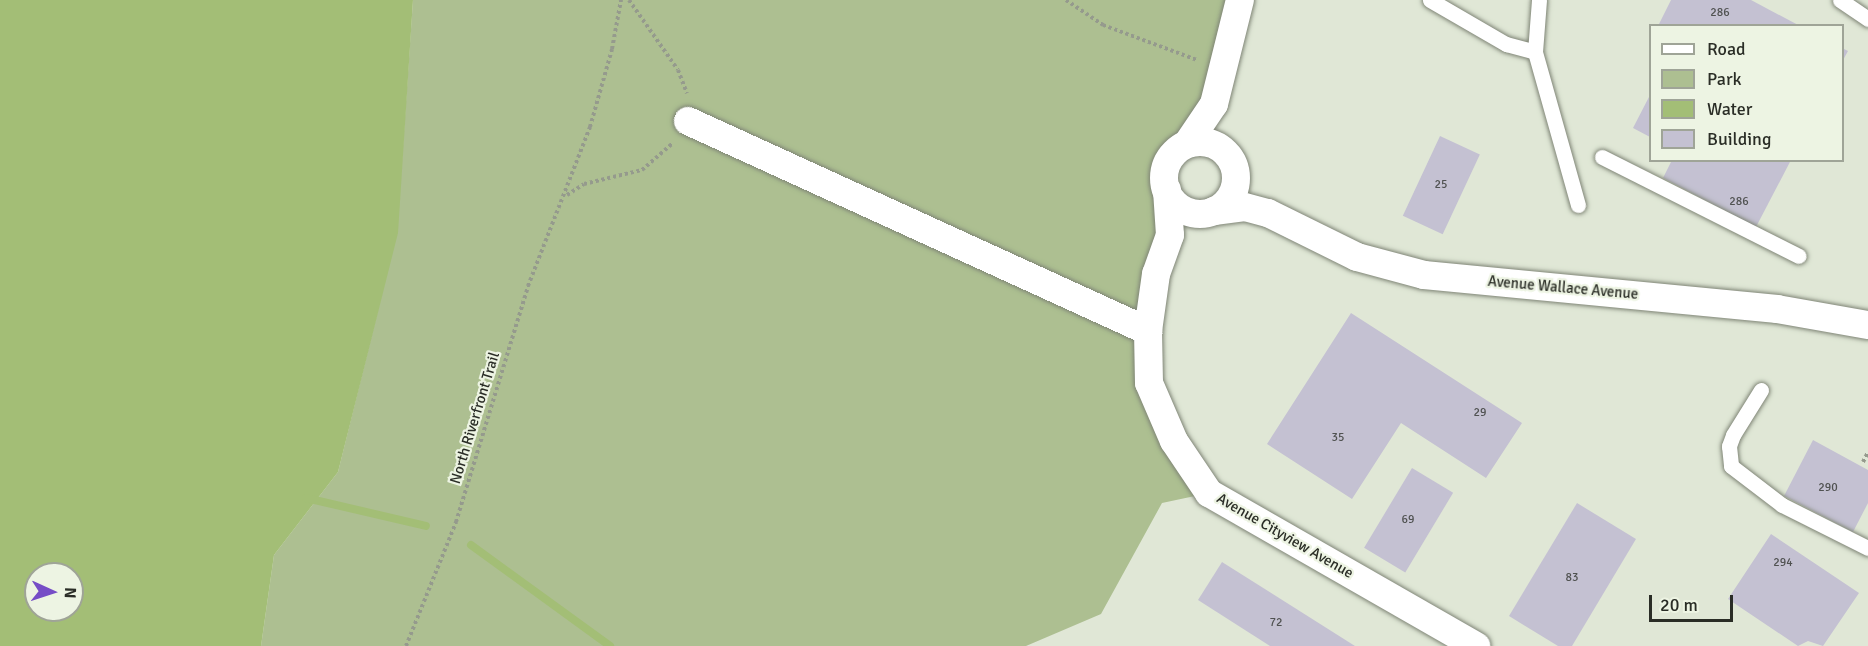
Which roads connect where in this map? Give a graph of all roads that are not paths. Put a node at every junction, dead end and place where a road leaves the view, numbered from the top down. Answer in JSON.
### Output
{"nodes":[{"id":1,"x":1240,"y":0,"type":"edge"},
{"id":2,"x":1430,"y":0,"type":"edge"},
{"id":3,"x":1840,"y":0,"type":"edge"},
{"id":4,"x":1534,"y":2,"type":"edge"},
{"id":5,"x":1864,"y":10,"type":"edge"},
{"id":6,"x":1535,"y":52,"type":"junction"},
{"id":7,"x":1214,"y":104,"type":"junction"},
{"id":8,"x":688,"y":121,"type":"road end"},
{"id":9,"x":1187,"y":144,"type":"junction"},
{"id":10,"x":1602,"y":157,"type":"dead end"},
{"id":11,"x":1232,"y":164,"type":"junction"},
{"id":12,"x":1167,"y":190,"type":"junction"},
{"id":13,"x":1578,"y":205,"type":"dead end"},
{"id":14,"x":1208,"y":212,"type":"junction"},
{"id":15,"x":1268,"y":213,"type":"junction"},
{"id":16,"x":1170,"y":235,"type":"junction"},
{"id":17,"x":1799,"y":256,"type":"dead end"},
{"id":18,"x":1868,"y":325,"type":"edge"},
{"id":19,"x":1148,"y":332,"type":"junction"},
{"id":20,"x":1761,"y":390,"type":"dead end"},
{"id":21,"x":1868,"y":548,"type":"edge"},
{"id":22,"x":1476,"y":646,"type":"edge"}],
"edges":[{"from":1,"to":7,"type":"street"},
{"from":2,"to":6,"type":"lane"},
{"from":3,"to":5,"type":"lane"},
{"from":4,"to":6,"type":"lane"},
{"from":6,"to":13,"type":"lane"},
{"from":7,"to":9,"type":"street"},
{"from":7,"to":11,"type":"street"},
{"from":8,"to":19,"type":"street"},
{"from":9,"to":11,"type":"street"},
{"from":9,"to":12,"type":"street"},
{"from":10,"to":17,"type":"lane"},
{"from":11,"to":14,"type":"street"},
{"from":11,"to":15,"type":"street","name":"Avenue Wallace Avenue"},
{"from":12,"to":14,"type":"street"},
{"from":12,"to":16,"type":"street","name":"Avenue Cityview Avenue"},
{"from":14,"to":15,"type":"street","name":"Avenue Wallace Avenue"},
{"from":14,"to":16,"type":"street"},
{"from":15,"to":18,"type":"street","name":"Avenue Wallace Avenue"},
{"from":16,"to":19,"type":"street","name":"Avenue Cityview Avenue"},
{"from":19,"to":22,"type":"street","name":"Avenue Cityview Avenue"},
{"from":20,"to":21,"type":"lane"}]}
